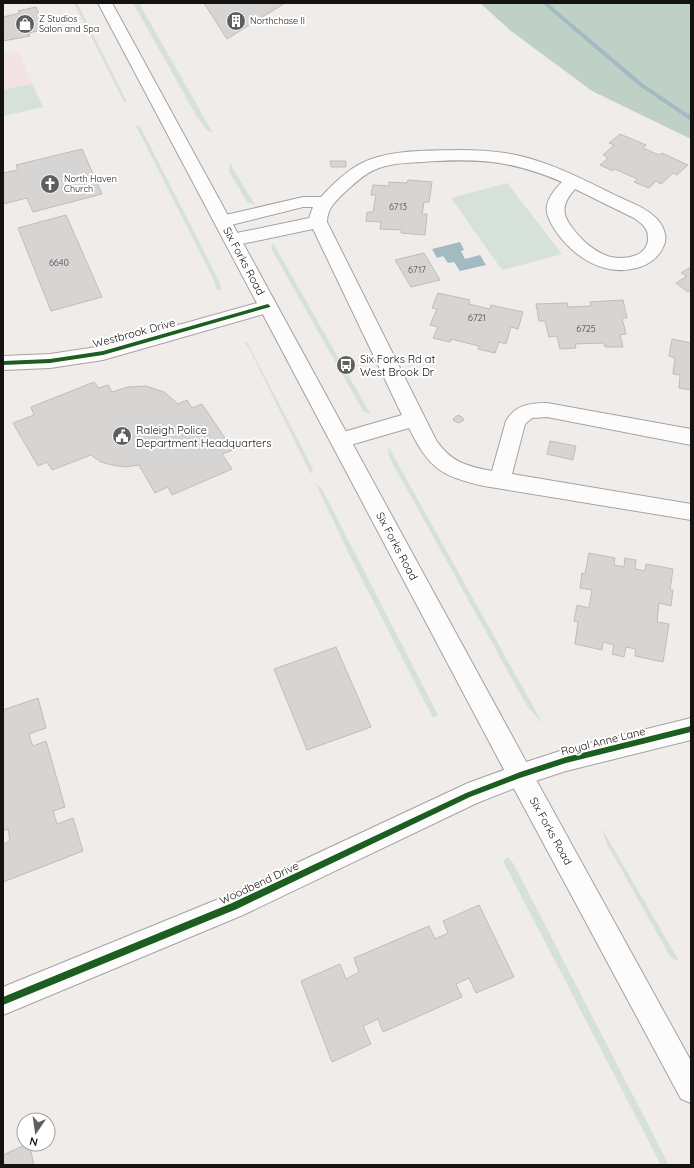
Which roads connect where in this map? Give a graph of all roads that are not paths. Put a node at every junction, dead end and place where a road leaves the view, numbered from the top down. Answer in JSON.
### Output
{"nodes":[{"id":1,"x":105,"y":3,"type":"edge"},
{"id":2,"x":572,"y":182,"type":"junction"},
{"id":3,"x":326,"y":202,"type":"junction"},
{"id":4,"x":223,"y":221,"type":"junction"},
{"id":5,"x":318,"y":222,"type":"junction"},
{"id":6,"x":232,"y":240,"type":"junction"},
{"id":7,"x":268,"y":306,"type":"junction"},
{"id":8,"x":3,"y":363,"type":"edge"},
{"id":9,"x":414,"y":419,"type":"junction"},
{"id":10,"x":691,"y":437,"type":"edge"},
{"id":11,"x":340,"y":440,"type":"junction"},
{"id":12,"x":500,"y":480,"type":"junction"},
{"id":13,"x":691,"y":512,"type":"edge"},
{"id":14,"x":691,"y":729,"type":"edge"},
{"id":15,"x":520,"y":775,"type":"junction"},
{"id":16,"x":3,"y":1001,"type":"edge"},
{"id":17,"x":691,"y":1088,"type":"edge"}],
"edges":[{"from":1,"to":4,"type":"main road","name":"Six Forks Road"},
{"from":2,"to":2,"type":"main road"},
{"from":2,"to":3,"type":"main road"},
{"from":3,"to":4,"type":"main road"},
{"from":3,"to":5,"type":"main road"},
{"from":4,"to":6,"type":"main road","name":"Six Forks Road"},
{"from":5,"to":6,"type":"main road"},
{"from":5,"to":9,"type":"main road"},
{"from":6,"to":7,"type":"main road","name":"Six Forks Road"},
{"from":7,"to":8,"type":"main road","name":"Westbrook Drive"},
{"from":7,"to":11,"type":"main road","name":"Six Forks Road"},
{"from":9,"to":11,"type":"main road"},
{"from":9,"to":12,"type":"main road"},
{"from":10,"to":12,"type":"main road"},
{"from":11,"to":15,"type":"main road","name":"Six Forks Road"},
{"from":12,"to":13,"type":"main road"},
{"from":14,"to":15,"type":"main road","name":"Royal Anne Lane"},
{"from":15,"to":16,"type":"main road","name":"Woodbend Drive"},
{"from":15,"to":17,"type":"main road","name":"Six Forks Road"}]}
